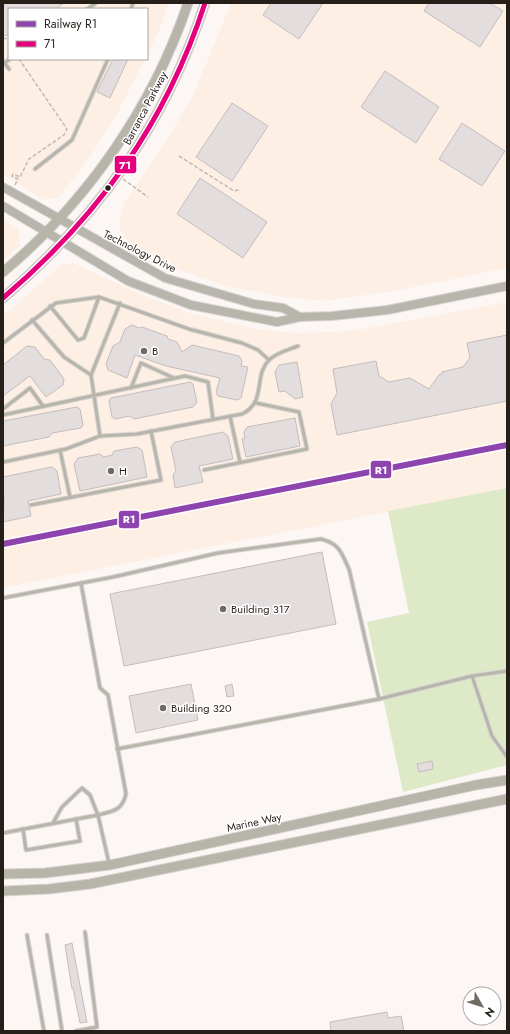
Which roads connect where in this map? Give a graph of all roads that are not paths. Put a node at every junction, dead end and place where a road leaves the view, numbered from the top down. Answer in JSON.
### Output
{"nodes":[{"id":1,"x":188,"y":3,"type":"edge"},
{"id":2,"x":205,"y":3,"type":"edge"},
{"id":3,"x":108,"y":60,"type":"edge"},
{"id":4,"x":3,"y":62,"type":"edge"},
{"id":5,"x":9,"y":69,"type":"dead end"},
{"id":6,"x":35,"y":168,"type":"dead end"},
{"id":7,"x":3,"y":188,"type":"edge"},
{"id":8,"x":3,"y":206,"type":"edge"},
{"id":9,"x":58,"y":219,"type":"junction"},
{"id":10,"x":75,"y":229,"type":"junction"},
{"id":11,"x":46,"y":232,"type":"junction"},
{"id":12,"x":63,"y":242,"type":"junction"},
{"id":13,"x":3,"y":272,"type":"edge"},
{"id":14,"x":507,"y":286,"type":"edge"},
{"id":15,"x":99,"y":297,"type":"junction"},
{"id":16,"x":3,"y":298,"type":"edge"},
{"id":17,"x":120,"y":303,"type":"junction"},
{"id":18,"x":50,"y":306,"type":"junction"},
{"id":19,"x":300,"y":317,"type":"junction"},
{"id":20,"x":32,"y":320,"type":"junction"},
{"id":21,"x":3,"y":343,"type":"edge"},
{"id":22,"x":298,"y":346,"type":"dead end"},
{"id":23,"x":269,"y":360,"type":"junction"},
{"id":24,"x":91,"y":375,"type":"junction"},
{"id":25,"x":175,"y":378,"type":"junction"},
{"id":26,"x":131,"y":388,"type":"junction"},
{"id":27,"x":94,"y":395,"type":"junction"},
{"id":28,"x":256,"y":403,"type":"junction"},
{"id":29,"x":43,"y":406,"type":"junction"},
{"id":30,"x":3,"y":409,"type":"edge"},
{"id":31,"x":3,"y":415,"type":"edge"},
{"id":32,"x":230,"y":416,"type":"junction"},
{"id":33,"x":213,"y":419,"type":"junction"},
{"id":34,"x":151,"y":431,"type":"junction"},
{"id":35,"x":100,"y":436,"type":"junction"},
{"id":36,"x":60,"y":450,"type":"junction"},
{"id":37,"x":3,"y":462,"type":"edge"},
{"id":38,"x":240,"y":462,"type":"junction"},
{"id":39,"x":204,"y":470,"type":"dead end"},
{"id":40,"x":70,"y":498,"type":"junction"},
{"id":41,"x":31,"y":505,"type":"dead end"},
{"id":42,"x":81,"y":584,"type":"junction"},
{"id":43,"x":3,"y":598,"type":"edge"},
{"id":44,"x":507,"y":670,"type":"edge"},
{"id":45,"x":472,"y":676,"type":"junction"},
{"id":46,"x":379,"y":699,"type":"junction"},
{"id":47,"x":117,"y":750,"type":"junction"},
{"id":48,"x":507,"y":757,"type":"edge"},
{"id":49,"x":507,"y":780,"type":"edge"},
{"id":50,"x":507,"y":799,"type":"edge"},
{"id":51,"x":98,"y":815,"type":"junction"},
{"id":52,"x":76,"y":819,"type":"junction"},
{"id":53,"x":53,"y":823,"type":"junction"},
{"id":54,"x":23,"y":829,"type":"junction"},
{"id":55,"x":3,"y":833,"type":"edge"},
{"id":56,"x":110,"y":865,"type":"junction"},
{"id":57,"x":3,"y":874,"type":"edge"},
{"id":58,"x":3,"y":891,"type":"edge"},
{"id":59,"x":85,"y":932,"type":"dead end"},
{"id":60,"x":47,"y":934,"type":"dead end"},
{"id":61,"x":27,"y":935,"type":"dead end"},
{"id":62,"x":44,"y":1031,"type":"edge"},
{"id":63,"x":62,"y":1031,"type":"edge"},
{"id":64,"x":76,"y":1031,"type":"edge"}],
"edges":[{"from":1,"to":9,"type":"main road","name":"Barranca Parkway"},
{"from":2,"to":10,"type":"main road","name":"Barranca Parkway"},
{"from":3,"to":6,"type":"lane"},
{"from":4,"to":5,"type":"lane"},
{"from":7,"to":9,"type":"street","name":"Technology Drive"},
{"from":8,"to":11,"type":"street","name":"Technology Drive"},
{"from":9,"to":10,"type":"street","name":"Technology Drive"},
{"from":9,"to":11,"type":"main road","name":"Barranca Parkway"},
{"from":10,"to":12,"type":"main road","name":"Barranca Parkway"},
{"from":10,"to":19,"type":"street","name":"Technology Drive"},
{"from":11,"to":12,"type":"street","name":"Technology Drive"},
{"from":11,"to":13,"type":"main road","name":"Barranca Parkway"},
{"from":12,"to":16,"type":"main road","name":"Barranca Parkway"},
{"from":12,"to":19,"type":"street","name":"Technology Drive"},
{"from":14,"to":19,"type":"street","name":"Technology Drive"},
{"from":15,"to":17,"type":"lane"},
{"from":15,"to":18,"type":"lane"},
{"from":15,"to":18,"type":"lane"},
{"from":17,"to":23,"type":"lane"},
{"from":17,"to":24,"type":"lane"},
{"from":18,"to":20,"type":"lane"},
{"from":20,"to":21,"type":"lane"},
{"from":20,"to":24,"type":"lane"},
{"from":22,"to":23,"type":"lane"},
{"from":23,"to":28,"type":"lane"},
{"from":24,"to":27,"type":"lane"},
{"from":25,"to":26,"type":"lane"},
{"from":25,"to":26,"type":"lane"},
{"from":25,"to":33,"type":"lane"},
{"from":26,"to":27,"type":"lane"},
{"from":27,"to":29,"type":"lane"},
{"from":27,"to":35,"type":"lane"},
{"from":28,"to":32,"type":"lane"},
{"from":28,"to":38,"type":"lane"},
{"from":29,"to":30,"type":"lane"},
{"from":29,"to":31,"type":"lane"},
{"from":32,"to":33,"type":"lane"},
{"from":32,"to":38,"type":"lane"},
{"from":33,"to":34,"type":"lane"},
{"from":34,"to":35,"type":"lane"},
{"from":34,"to":40,"type":"lane"},
{"from":35,"to":36,"type":"lane"},
{"from":36,"to":37,"type":"lane"},
{"from":36,"to":40,"type":"lane"},
{"from":38,"to":39,"type":"lane"},
{"from":40,"to":41,"type":"lane"},
{"from":42,"to":43,"type":"lane"},
{"from":42,"to":46,"type":"lane"},
{"from":42,"to":47,"type":"lane"},
{"from":44,"to":45,"type":"lane"},
{"from":45,"to":46,"type":"lane"},
{"from":45,"to":48,"type":"lane"},
{"from":46,"to":47,"type":"lane"},
{"from":47,"to":51,"type":"lane"},
{"from":49,"to":56,"type":"main road","name":"Marine Way"},
{"from":50,"to":58,"type":"main road"},
{"from":51,"to":52,"type":"lane"},
{"from":51,"to":53,"type":"lane"},
{"from":51,"to":56,"type":"lane"},
{"from":52,"to":53,"type":"lane"},
{"from":52,"to":54,"type":"lane"},
{"from":53,"to":54,"type":"lane"},
{"from":54,"to":55,"type":"lane"},
{"from":56,"to":57,"type":"main road","name":"Marine Way"},
{"from":59,"to":64,"type":"lane"},
{"from":60,"to":63,"type":"lane"},
{"from":61,"to":62,"type":"lane"}]}
